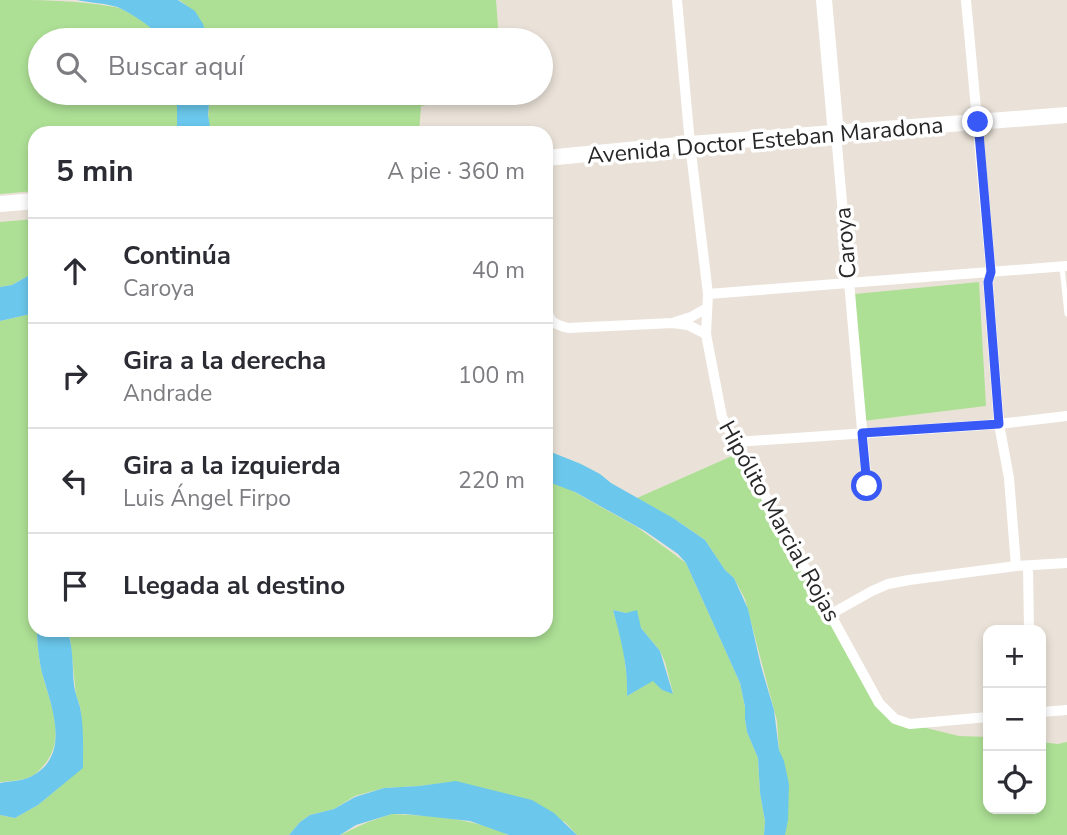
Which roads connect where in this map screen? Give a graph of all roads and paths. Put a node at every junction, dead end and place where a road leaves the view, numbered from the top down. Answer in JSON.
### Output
{"nodes":[{"id":1,"x":677,"y":0,"type":"edge"},
{"id":2,"x":824,"y":0,"type":"edge"},
{"id":3,"x":967,"y":0,"type":"edge"},
{"id":4,"x":1067,"y":115,"type":"edge"},
{"id":5,"x":978,"y":122,"type":"junction"},
{"id":6,"x":836,"y":134,"type":"junction"},
{"id":7,"x":690,"y":144,"type":"junction"},
{"id":8,"x":553,"y":158,"type":"edge"},
{"id":9,"x":28,"y":202,"type":"edge"},
{"id":10,"x":0,"y":204,"type":"edge"},
{"id":11,"x":1064,"y":267,"type":"edge"},
{"id":12,"x":991,"y":272,"type":"junction"},
{"id":13,"x":849,"y":284,"type":"junction"},
{"id":14,"x":708,"y":294,"type":"junction"},
{"id":15,"x":707,"y":308,"type":"junction"},
{"id":16,"x":1067,"y":314,"type":"edge"},
{"id":17,"x":553,"y":322,"type":"edge"},
{"id":18,"x":673,"y":323,"type":"junction"},
{"id":19,"x":706,"y":334,"type":"junction"},
{"id":20,"x":1067,"y":416,"type":"edge"},
{"id":21,"x":999,"y":424,"type":"junction"},
{"id":22,"x":862,"y":433,"type":"junction"},
{"id":23,"x":735,"y":442,"type":"junction"},
{"id":24,"x":867,"y":486,"type":"dead end"},
{"id":25,"x":1067,"y":564,"type":"edge"},
{"id":26,"x":1022,"y":566,"type":"junction"},
{"id":27,"x":831,"y":614,"type":"junction"},
{"id":28,"x":1028,"y":625,"type":"edge"},
{"id":29,"x":1067,"y":710,"type":"edge"},
{"id":30,"x":1046,"y":712,"type":"edge"},
{"id":31,"x":983,"y":717,"type":"edge"}],
"edges":[{"from":1,"to":7,"type":"street","name":"Hipólito Marcial Rojas"},
{"from":2,"to":6,"type":"main road","name":"Caroya"},
{"from":3,"to":5,"type":"street"},
{"from":4,"to":5,"type":"main road","name":"Avenida Doctor Esteban Maradona"},
{"from":5,"to":6,"type":"main road","name":"Avenida Doctor Esteban Maradona"},
{"from":5,"to":12,"type":"street"},
{"from":6,"to":7,"type":"main road","name":"Avenida Doctor Esteban Maradona"},
{"from":6,"to":13,"type":"street","name":"Caroya"},
{"from":7,"to":8,"type":"main road","name":"Avenida Doctor Esteban Maradona"},
{"from":7,"to":14,"type":"street","name":"Hipólito Marcial Rojas"},
{"from":9,"to":10,"type":"main road"},
{"from":11,"to":12,"type":"street"},
{"from":11,"to":16,"type":"lane"},
{"from":12,"to":13,"type":"street"},
{"from":12,"to":21,"type":"street"},
{"from":13,"to":14,"type":"street"},
{"from":13,"to":22,"type":"street","name":"Caroya"},
{"from":14,"to":15,"type":"street","name":"Hipólito Marcial Rojas"},
{"from":15,"to":18,"type":"street"},
{"from":15,"to":19,"type":"street","name":"Hipólito Marcial Rojas"},
{"from":17,"to":18,"type":"street"},
{"from":18,"to":19,"type":"street"},
{"from":19,"to":23,"type":"street","name":"Hipólito Marcial Rojas"},
{"from":20,"to":21,"type":"street"},
{"from":21,"to":22,"type":"street"},
{"from":21,"to":26,"type":"street"},
{"from":22,"to":23,"type":"street"},
{"from":22,"to":24,"type":"street","name":"Caroya"},
{"from":23,"to":27,"type":"street","name":"Hipólito Marcial Rojas"},
{"from":25,"to":26,"type":"street"},
{"from":26,"to":27,"type":"street"},
{"from":26,"to":28,"type":"street"},
{"from":27,"to":31,"type":"street","name":"Hipólito Marcial Rojas"},
{"from":29,"to":30,"type":"street"}]}
